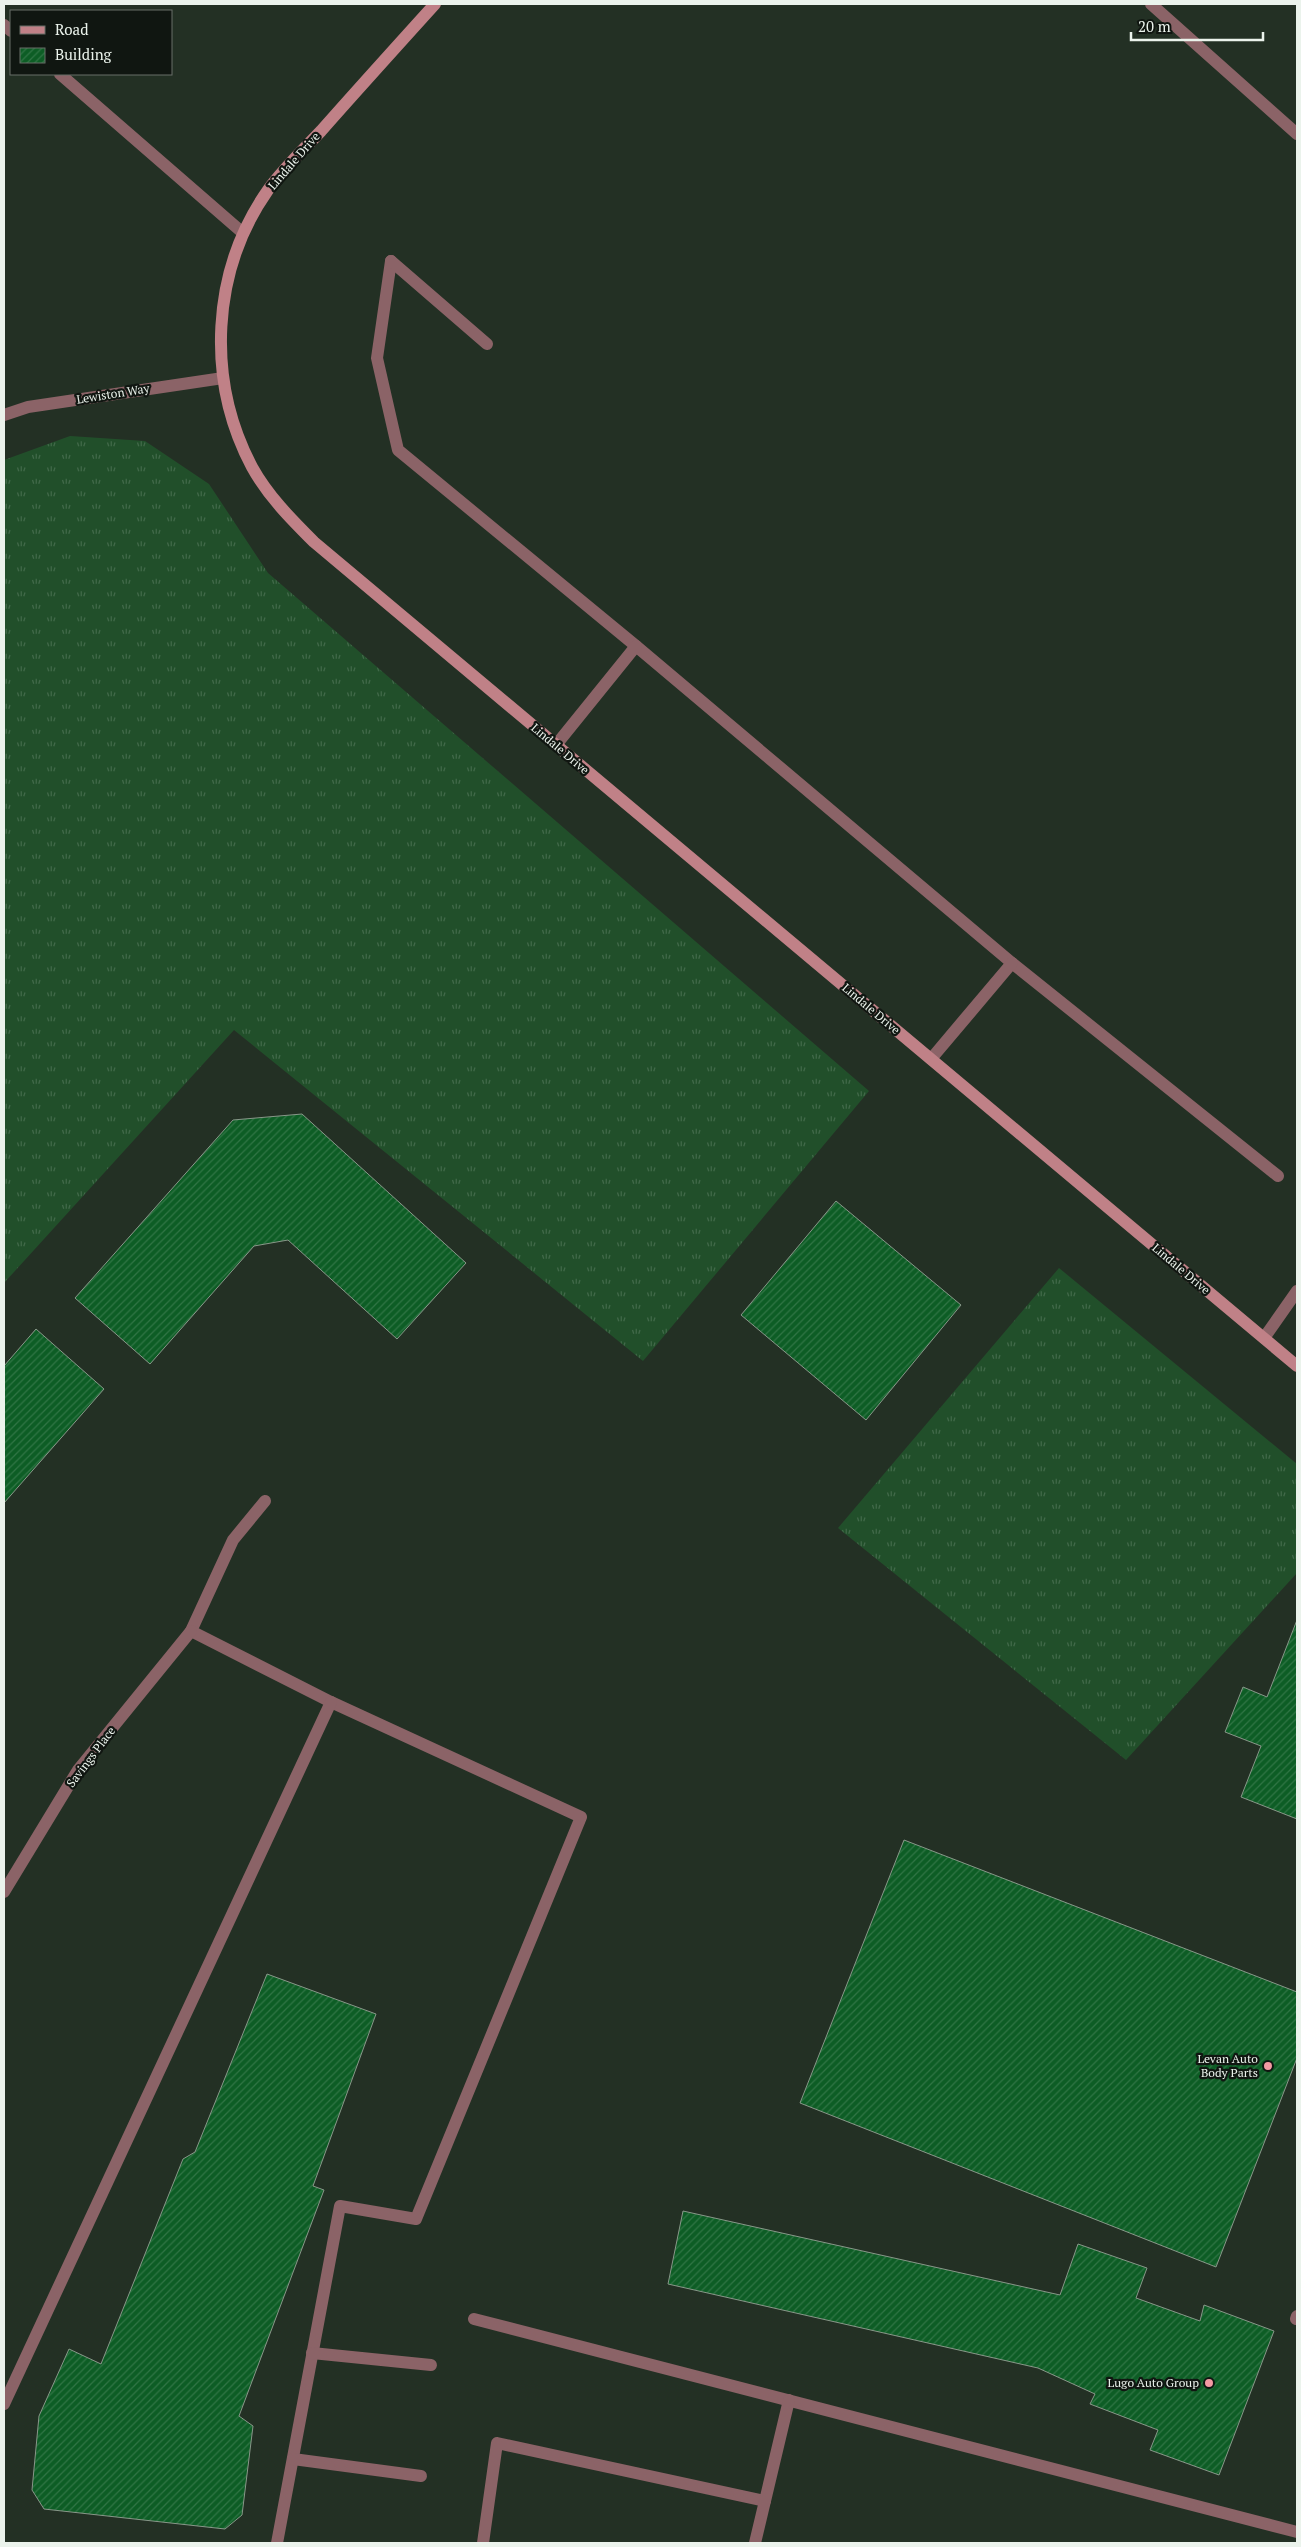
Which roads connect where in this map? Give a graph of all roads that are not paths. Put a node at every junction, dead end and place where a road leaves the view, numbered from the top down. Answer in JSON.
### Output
{"nodes":[{"id":1,"x":435,"y":4,"type":"edge"},
{"id":2,"x":1151,"y":4,"type":"edge"},
{"id":3,"x":61,"y":75,"type":"edge"},
{"id":4,"x":1297,"y":134,"type":"edge"},
{"id":5,"x":243,"y":233,"type":"junction"},
{"id":6,"x":488,"y":344,"type":"dead end"},
{"id":7,"x":223,"y":378,"type":"junction"},
{"id":8,"x":4,"y":415,"type":"edge"},
{"id":9,"x":636,"y":646,"type":"junction"},
{"id":10,"x":556,"y":745,"type":"junction"},
{"id":11,"x":1012,"y":963,"type":"junction"},
{"id":12,"x":931,"y":1059,"type":"junction"},
{"id":13,"x":1278,"y":1176,"type":"dead end"},
{"id":14,"x":1297,"y":1292,"type":"edge"},
{"id":15,"x":1264,"y":1338,"type":"junction"},
{"id":16,"x":1297,"y":1366,"type":"edge"},
{"id":17,"x":265,"y":1501,"type":"dead end"},
{"id":18,"x":191,"y":1631,"type":"junction"},
{"id":19,"x":331,"y":1702,"type":"junction"},
{"id":20,"x":4,"y":1892,"type":"edge"},
{"id":21,"x":474,"y":2319,"type":"dead end"},
{"id":22,"x":312,"y":2353,"type":"junction"},
{"id":23,"x":431,"y":2365,"type":"dead end"},
{"id":24,"x":789,"y":2400,"type":"junction"},
{"id":25,"x":4,"y":2404,"type":"edge"},
{"id":26,"x":293,"y":2458,"type":"junction"},
{"id":27,"x":421,"y":2476,"type":"dead end"},
{"id":28,"x":765,"y":2501,"type":"junction"},
{"id":29,"x":1297,"y":2532,"type":"edge"},
{"id":30,"x":277,"y":2543,"type":"edge"},
{"id":31,"x":482,"y":2543,"type":"edge"},
{"id":32,"x":755,"y":2543,"type":"edge"}],
"edges":[{"from":1,"to":5,"type":"street","name":"Lindale Drive"},
{"from":2,"to":4,"type":"street"},
{"from":3,"to":5,"type":"street"},
{"from":5,"to":7,"type":"street","name":"Lindale Drive"},
{"from":6,"to":9,"type":"street"},
{"from":7,"to":8,"type":"street","name":"Lewiston Way"},
{"from":7,"to":10,"type":"street","name":"Lindale Drive"},
{"from":9,"to":10,"type":"street"},
{"from":9,"to":11,"type":"street"},
{"from":10,"to":12,"type":"street","name":"Lindale Drive"},
{"from":11,"to":12,"type":"street"},
{"from":11,"to":13,"type":"street"},
{"from":12,"to":15,"type":"street","name":"Lindale Drive"},
{"from":14,"to":15,"type":"street"},
{"from":15,"to":16,"type":"street","name":"Lindale Drive"},
{"from":17,"to":18,"type":"street","name":"Savings Place"},
{"from":18,"to":19,"type":"street"},
{"from":18,"to":20,"type":"street","name":"Savings Place"},
{"from":19,"to":22,"type":"street"},
{"from":19,"to":25,"type":"street"},
{"from":21,"to":24,"type":"street"},
{"from":22,"to":23,"type":"street"},
{"from":22,"to":26,"type":"street"},
{"from":24,"to":28,"type":"street"},
{"from":24,"to":29,"type":"street"},
{"from":26,"to":27,"type":"street"},
{"from":26,"to":30,"type":"street"},
{"from":28,"to":31,"type":"street"},
{"from":28,"to":32,"type":"street"}]}
